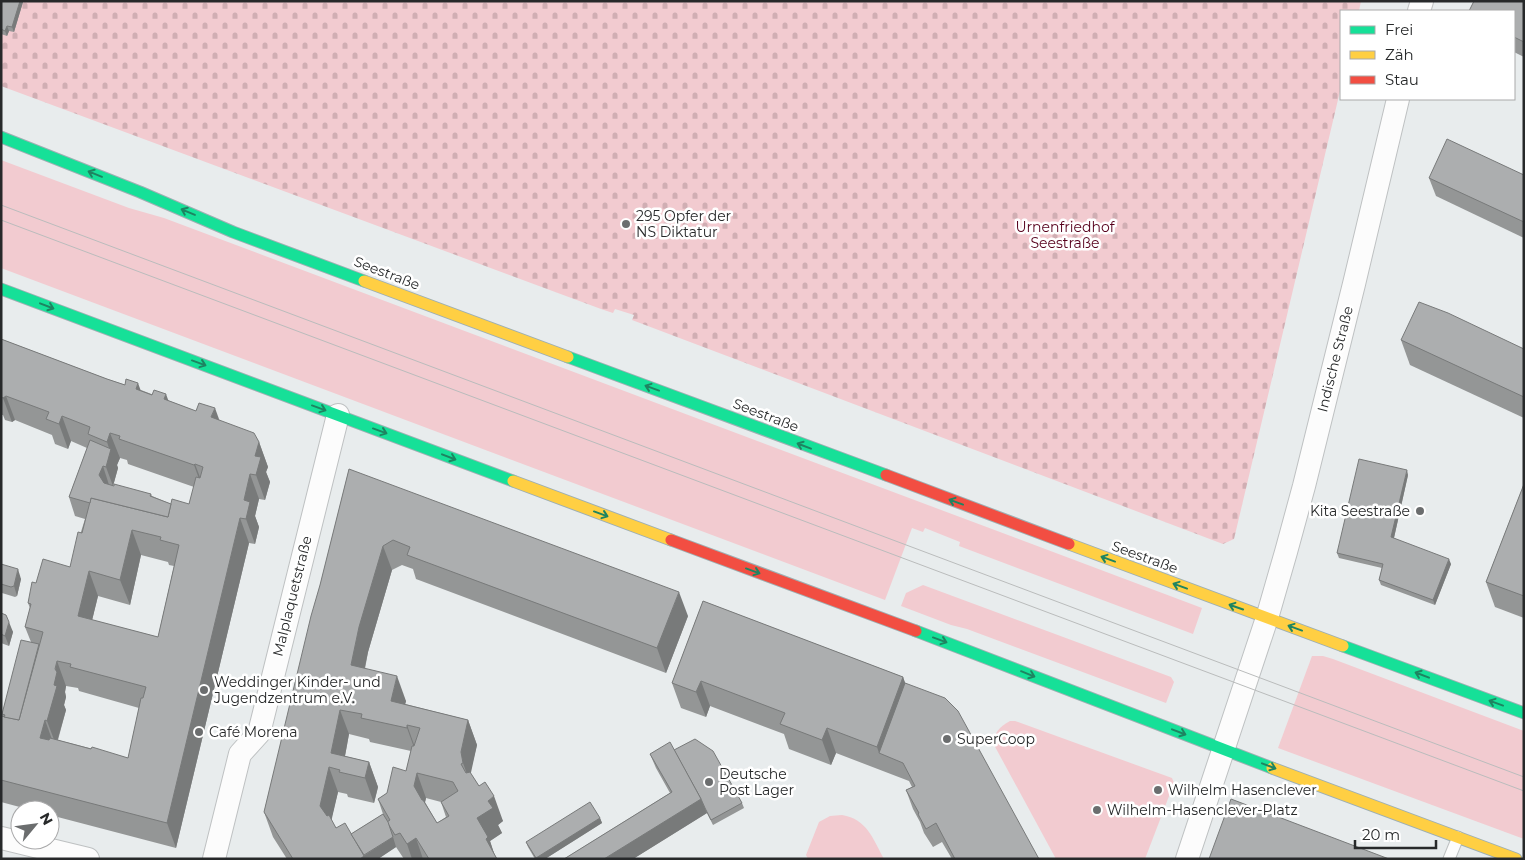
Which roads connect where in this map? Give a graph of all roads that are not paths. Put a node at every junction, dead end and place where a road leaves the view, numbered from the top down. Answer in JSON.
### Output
{"nodes":[{"id":1,"x":1398,"y":100,"type":"edge"},
{"id":2,"x":1,"y":137,"type":"edge"},
{"id":3,"x":1,"y":289,"type":"edge"},
{"id":4,"x":338,"y":415,"type":"junction"},
{"id":5,"x":1267,"y":618,"type":"junction"},
{"id":6,"x":1524,"y":713,"type":"edge"},
{"id":7,"x":1224,"y":749,"type":"junction"},
{"id":8,"x":1458,"y":837,"type":"junction"},
{"id":9,"x":1,"y":838,"type":"edge"},
{"id":10,"x":88,"y":859,"type":"edge"},
{"id":11,"x":214,"y":859,"type":"edge"},
{"id":12,"x":1187,"y":859,"type":"edge"},
{"id":13,"x":1450,"y":859,"type":"edge"},
{"id":14,"x":1516,"y":859,"type":"edge"}],
"edges":[{"from":1,"to":5,"type":"street","name":"Indische Straße"},
{"from":5,"to":2,"type":"main road","name":"Seestraße","one_way":true},
{"from":3,"to":4,"type":"main road","one_way":true},
{"from":4,"to":7,"type":"main road","one_way":true},
{"from":4,"to":11,"type":"street","name":"Malplaquetstraße"},
{"from":6,"to":5,"type":"main road","name":"Seestraße","one_way":true},
{"from":5,"to":7,"type":"street","name":"Indische Straße"},
{"from":7,"to":8,"type":"main road","one_way":true},
{"from":7,"to":12,"type":"street","name":"Indische Straße"},
{"from":8,"to":13,"type":"lane"},
{"from":8,"to":14,"type":"main road"},
{"from":9,"to":10,"type":"street"}]}
